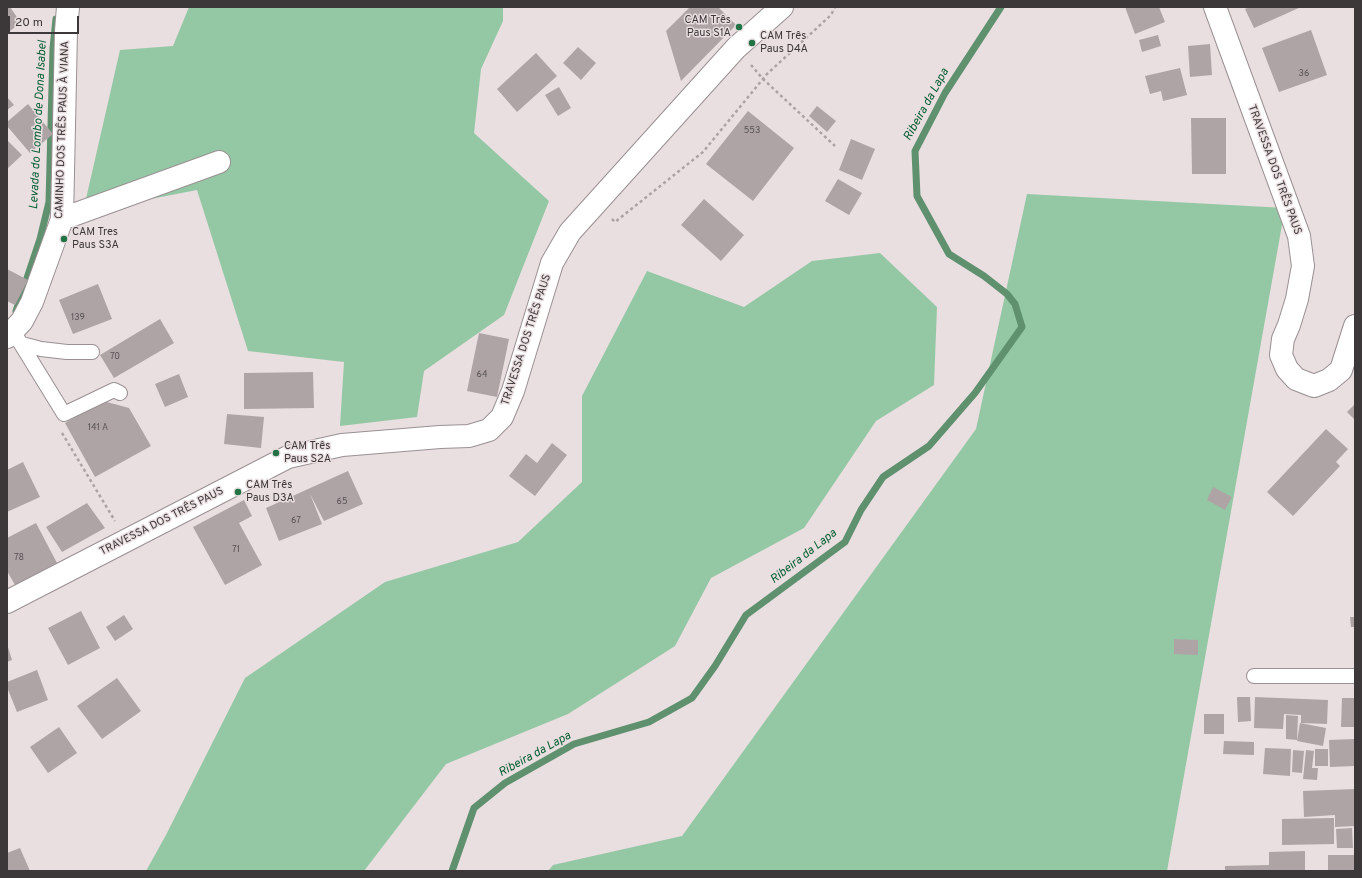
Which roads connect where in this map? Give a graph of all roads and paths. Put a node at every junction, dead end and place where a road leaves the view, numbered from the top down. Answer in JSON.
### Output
{"nodes":[{"id":1,"x":68,"y":7,"type":"edge"},
{"id":2,"x":782,"y":7,"type":"edge"},
{"id":3,"x":835,"y":7,"type":"edge"},
{"id":4,"x":1214,"y":7,"type":"edge"},
{"id":5,"x":736,"y":48,"type":"junction"},
{"id":6,"x":763,"y":79,"type":"junction"},
{"id":7,"x":835,"y":146,"type":"dead end"},
{"id":8,"x":220,"y":162,"type":"dead end"},
{"id":9,"x":611,"y":217,"type":"dead end"},
{"id":10,"x":62,"y":219,"type":"junction"},
{"id":11,"x":1355,"y":326,"type":"edge"},
{"id":12,"x":14,"y":337,"type":"edge"},
{"id":13,"x":92,"y":352,"type":"dead end"},
{"id":14,"x":120,"y":393,"type":"dead end"},
{"id":15,"x":61,"y":432,"type":"dead end"},
{"id":16,"x":127,"y":540,"type":"junction"},
{"id":17,"x":7,"y":602,"type":"edge"},
{"id":18,"x":1254,"y":676,"type":"dead end"},
{"id":19,"x":1355,"y":676,"type":"edge"}],
"edges":[{"from":1,"to":10,"type":"street","name":"CAMINHO DOS TRÊS PAUS À VIANA"},
{"from":2,"to":5,"type":"street","name":"TRAVESSA DOS TRÊS PAUS"},
{"from":3,"to":6,"type":"path"},
{"from":4,"to":11,"type":"street","name":"TRAVESSA DOS TRÊS PAUS"},
{"from":5,"to":6,"type":"path"},
{"from":5,"to":16,"type":"street","name":"TRAVESSA DOS TRÊS PAUS"},
{"from":6,"to":7,"type":"path"},
{"from":6,"to":9,"type":"path"},
{"from":8,"to":10,"type":"street"},
{"from":10,"to":12,"type":"street","name":"CAMINHO DOS TRÊS PAUS À VIANA"},
{"from":12,"to":13,"type":"lane"},
{"from":12,"to":14,"type":"lane"},
{"from":15,"to":16,"type":"path"},
{"from":16,"to":17,"type":"street","name":"TRAVESSA DOS TRÊS PAUS"},
{"from":18,"to":19,"type":"lane"}]}
